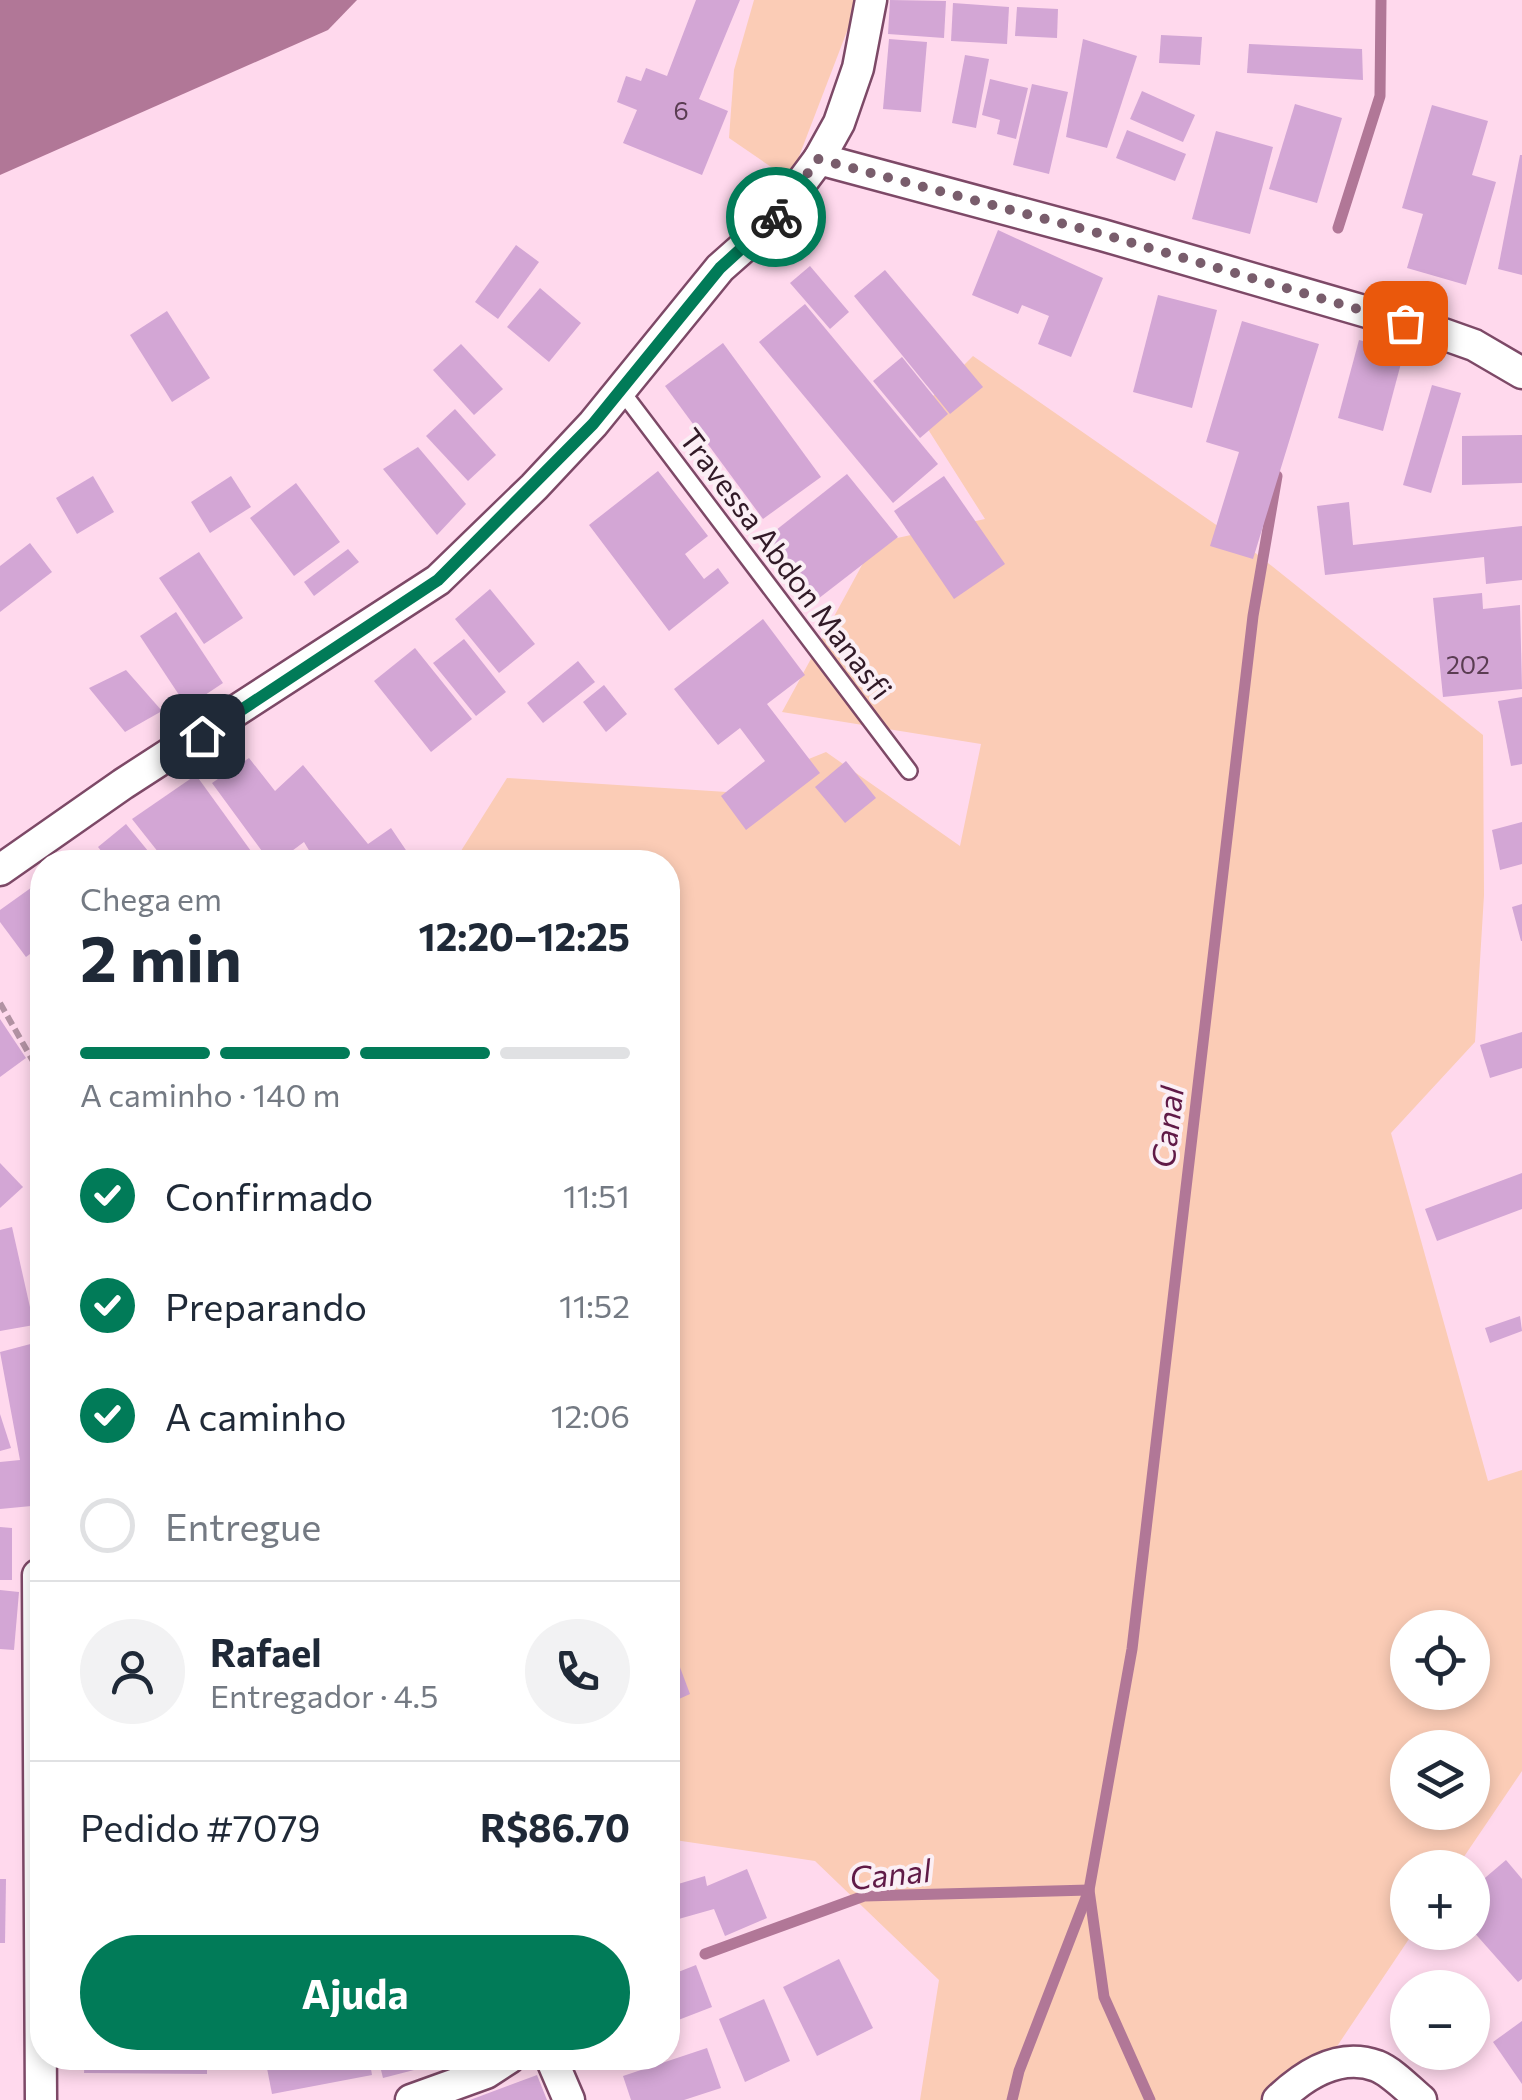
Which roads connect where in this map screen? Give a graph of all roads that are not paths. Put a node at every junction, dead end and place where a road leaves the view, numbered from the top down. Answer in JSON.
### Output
{"nodes":[{"id":1,"x":871,"y":0,"type":"edge"},
{"id":2,"x":818,"y":159,"type":"junction"},
{"id":3,"x":1522,"y":373,"type":"edge"},
{"id":4,"x":620,"y":389,"type":"junction"},
{"id":5,"x":909,"y":771,"type":"dead end"},
{"id":6,"x":0,"y":870,"type":"edge"},
{"id":7,"x":41,"y":2070,"type":"edge"},
{"id":8,"x":492,"y":2070,"type":"edge"},
{"id":9,"x":557,"y":2070,"type":"edge"},
{"id":10,"x":41,"y":2100,"type":"edge"},
{"id":11,"x":411,"y":2100,"type":"edge"},
{"id":12,"x":569,"y":2100,"type":"edge"},
{"id":13,"x":1278,"y":2100,"type":"edge"},
{"id":14,"x":1422,"y":2100,"type":"edge"}],
"edges":[{"from":1,"to":2,"type":"street"},
{"from":2,"to":3,"type":"street"},
{"from":2,"to":4,"type":"street"},
{"from":4,"to":5,"type":"lane","name":"Travessa Abdon Manasfi"},
{"from":4,"to":6,"type":"street"},
{"from":7,"to":10,"type":"street"},
{"from":8,"to":11,"type":"street"},
{"from":9,"to":12,"type":"street"},
{"from":13,"to":14,"type":"street"}]}
